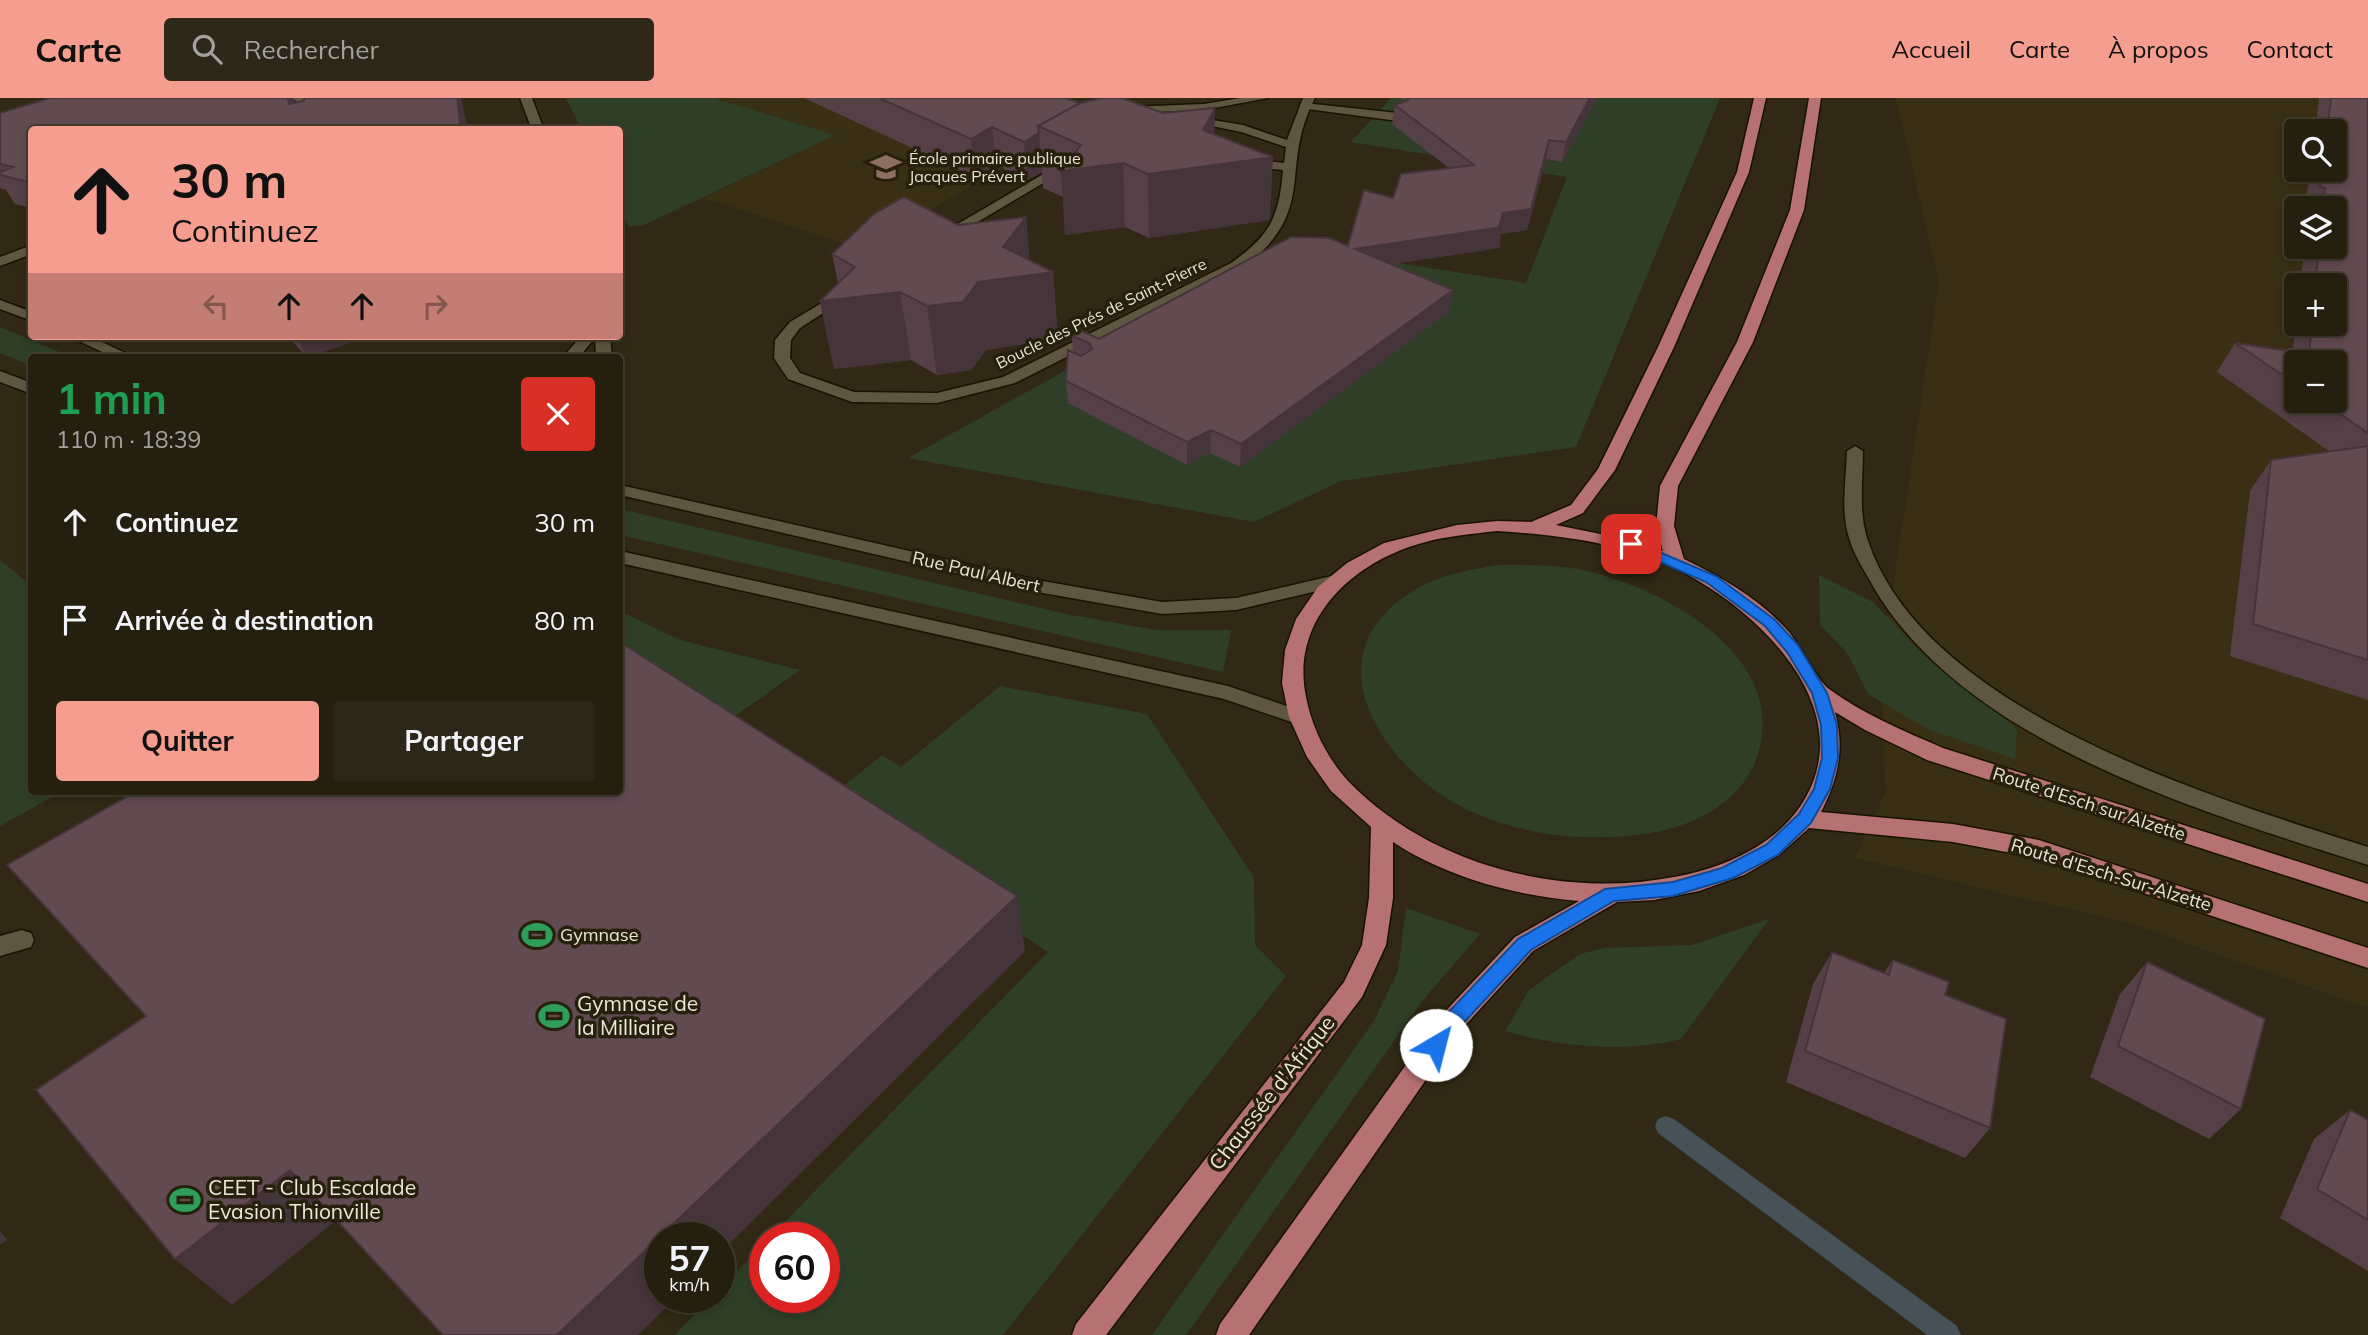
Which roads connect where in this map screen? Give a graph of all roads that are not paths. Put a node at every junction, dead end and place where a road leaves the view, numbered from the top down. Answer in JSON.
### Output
{"nodes":[{"id":1,"x":298,"y":98,"type":"edge"},
{"id":2,"x":526,"y":98,"type":"edge"},
{"id":3,"x":1262,"y":98,"type":"edge"},
{"id":4,"x":1760,"y":98,"type":"edge"},
{"id":5,"x":1815,"y":98,"type":"edge"},
{"id":6,"x":1306,"y":102,"type":"edge"},
{"id":7,"x":1109,"y":109,"type":"edge"},
{"id":8,"x":1140,"y":110,"type":"junction"},
{"id":9,"x":1398,"y":117,"type":"edge"},
{"id":10,"x":307,"y":126,"type":"edge"},
{"id":11,"x":536,"y":126,"type":"edge"},
{"id":12,"x":1291,"y":145,"type":"junction"},
{"id":13,"x":1078,"y":159,"type":"edge"},
{"id":14,"x":1224,"y":160,"type":"edge"},
{"id":15,"x":1288,"y":167,"type":"junction"},
{"id":16,"x":922,"y":249,"type":"edge"},
{"id":17,"x":28,"y":251,"type":"edge"},
{"id":18,"x":0,"y":262,"type":"edge"},
{"id":19,"x":862,"y":284,"type":"edge"},
{"id":20,"x":0,"y":304,"type":"edge"},
{"id":21,"x":28,"y":316,"type":"edge"},
{"id":22,"x":86,"y":340,"type":"edge"},
{"id":23,"x":586,"y":340,"type":"edge"},
{"id":24,"x":119,"y":354,"type":"edge"},
{"id":25,"x":574,"y":354,"type":"edge"},
{"id":26,"x":1056,"y":357,"type":"junction"},
{"id":27,"x":1074,"y":366,"type":"edge"},
{"id":28,"x":0,"y":376,"type":"edge"},
{"id":29,"x":28,"y":387,"type":"edge"},
{"id":30,"x":1855,"y":452,"type":"dead end"},
{"id":31,"x":623,"y":491,"type":"edge"},
{"id":32,"x":1536,"y":527,"type":"junction"},
{"id":33,"x":623,"y":559,"type":"edge"},
{"id":34,"x":1676,"y":562,"type":"junction"},
{"id":35,"x":1336,"y":581,"type":"junction"},
{"id":36,"x":1820,"y":693,"type":"junction"},
{"id":37,"x":1297,"y":717,"type":"junction"},
{"id":38,"x":1805,"y":819,"type":"junction"},
{"id":39,"x":1382,"y":822,"type":"junction"},
{"id":40,"x":2368,"y":856,"type":"edge"},
{"id":41,"x":2368,"y":893,"type":"edge"},
{"id":42,"x":1611,"y":894,"type":"junction"},
{"id":43,"x":2368,"y":957,"type":"edge"},
{"id":44,"x":1087,"y":1335,"type":"edge"},
{"id":45,"x":1231,"y":1335,"type":"edge"}],
"edges":[{"from":1,"to":10,"type":"street"},
{"from":2,"to":11,"type":"street"},
{"from":3,"to":8,"type":"street"},
{"from":4,"to":32,"type":"main road"},
{"from":5,"to":34,"type":"main road"},
{"from":6,"to":9,"type":"street"},
{"from":6,"to":12,"type":"street","name":"Boucle des Prés de Saint-Pierre"},
{"from":7,"to":8,"type":"street"},
{"from":8,"to":12,"type":"street"},
{"from":12,"to":15,"type":"street","name":"Boucle des Prés de Saint-Pierre"},
{"from":13,"to":16,"type":"street"},
{"from":14,"to":15,"type":"street"},
{"from":15,"to":26,"type":"street","name":"Boucle des Prés de Saint-Pierre"},
{"from":17,"to":18,"type":"street"},
{"from":19,"to":26,"type":"street","name":"Boucle des Prés de Saint-Pierre"},
{"from":20,"to":21,"type":"street"},
{"from":22,"to":24,"type":"street"},
{"from":23,"to":25,"type":"street"},
{"from":26,"to":27,"type":"street"},
{"from":28,"to":29,"type":"street"},
{"from":30,"to":40,"type":"street"},
{"from":31,"to":35,"type":"street","name":"Rue Paul Albert"},
{"from":32,"to":34,"type":"main road"},
{"from":32,"to":35,"type":"main road"},
{"from":33,"to":37,"type":"street"},
{"from":34,"to":36,"type":"main road"},
{"from":35,"to":37,"type":"main road"},
{"from":36,"to":38,"type":"main road"},
{"from":36,"to":41,"type":"main road","name":"Route d'Esch sur Alzette"},
{"from":37,"to":39,"type":"main road"},
{"from":38,"to":42,"type":"main road"},
{"from":38,"to":43,"type":"main road","name":"Route d'Esch-Sur-Alzette"},
{"from":39,"to":42,"type":"main road"},
{"from":39,"to":44,"type":"main road","name":"Chaussée d'Afrique"},
{"from":42,"to":45,"type":"main road"}]}
